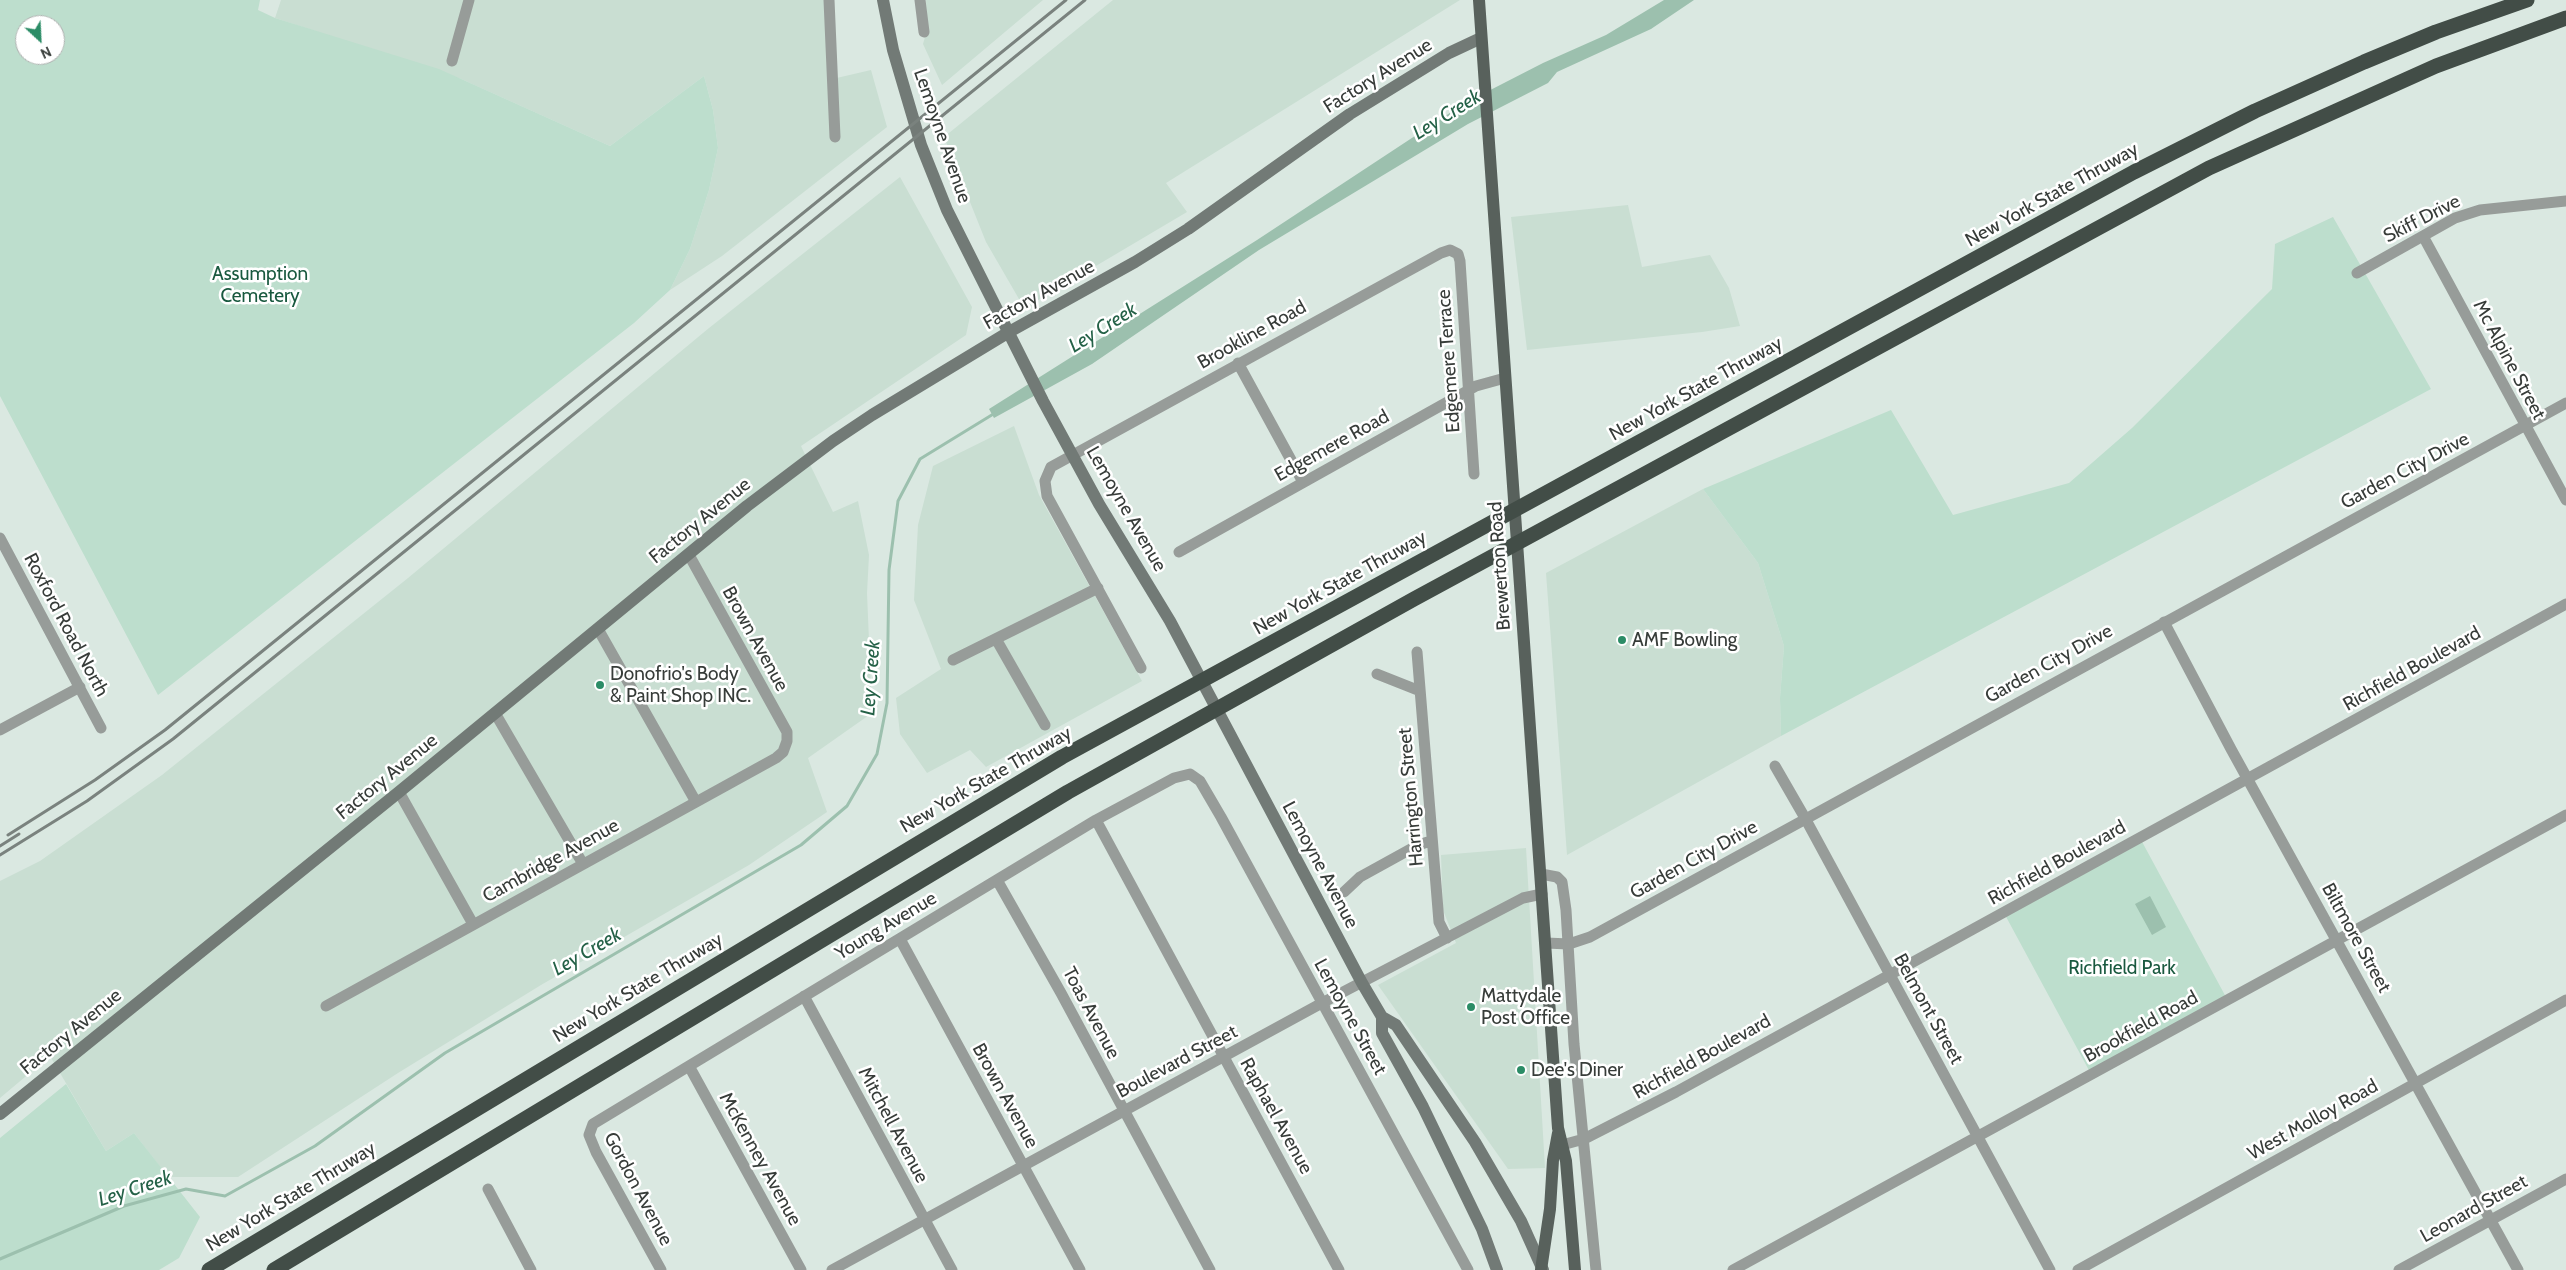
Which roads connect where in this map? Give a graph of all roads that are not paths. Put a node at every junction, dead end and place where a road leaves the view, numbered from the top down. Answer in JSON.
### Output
{"nodes":[{"id":1,"x":469,"y":0,"type":"edge"},
{"id":2,"x":829,"y":0,"type":"edge"},
{"id":3,"x":884,"y":0,"type":"edge"},
{"id":4,"x":920,"y":0,"type":"edge"},
{"id":5,"x":1479,"y":0,"type":"edge"},
{"id":6,"x":2527,"y":0,"type":"edge"},
{"id":7,"x":2566,"y":18,"type":"edge"},
{"id":8,"x":924,"y":32,"type":"dead end"},
{"id":9,"x":1481,"y":38,"type":"junction"},
{"id":10,"x":452,"y":61,"type":"dead end"},
{"id":11,"x":835,"y":137,"type":"dead end"},
{"id":12,"x":2566,"y":201,"type":"edge"},
{"id":13,"x":2423,"y":236,"type":"junction"},
{"id":14,"x":1450,"y":250,"type":"joint"},
{"id":15,"x":2357,"y":273,"type":"dead end"},
{"id":16,"x":1009,"y":332,"type":"junction"},
{"id":17,"x":1238,"y":363,"type":"junction"},
{"id":18,"x":1505,"y":378,"type":"junction"},
{"id":19,"x":1469,"y":390,"type":"junction"},
{"id":20,"x":2566,"y":403,"type":"edge"},
{"id":21,"x":2524,"y":426,"type":"junction"},
{"id":22,"x":1072,"y":454,"type":"junction"},
{"id":23,"x":1474,"y":474,"type":"dead end"},
{"id":24,"x":1303,"y":482,"type":"junction"},
{"id":25,"x":2566,"y":500,"type":"edge"},
{"id":26,"x":0,"y":538,"type":"edge"},
{"id":27,"x":1179,"y":552,"type":"dead end"},
{"id":28,"x":689,"y":555,"type":"junction"},
{"id":29,"x":1098,"y":588,"type":"junction"},
{"id":30,"x":2566,"y":604,"type":"edge"},
{"id":31,"x":2164,"y":622,"type":"junction"},
{"id":32,"x":598,"y":629,"type":"junction"},
{"id":33,"x":996,"y":639,"type":"junction"},
{"id":34,"x":1417,"y":652,"type":"dead end"},
{"id":35,"x":953,"y":660,"type":"dead end"},
{"id":36,"x":1141,"y":668,"type":"dead end"},
{"id":37,"x":1377,"y":674,"type":"dead end"},
{"id":38,"x":80,"y":687,"type":"junction"},
{"id":39,"x":1420,"y":691,"type":"junction"},
{"id":40,"x":495,"y":713,"type":"junction"},
{"id":41,"x":1046,"y":725,"type":"dead end"},
{"id":42,"x":101,"y":728,"type":"dead end"},
{"id":43,"x":0,"y":730,"type":"edge"},
{"id":44,"x":787,"y":742,"type":"joint"},
{"id":45,"x":1775,"y":766,"type":"dead end"},
{"id":46,"x":2248,"y":779,"type":"junction"},
{"id":47,"x":1200,"y":781,"type":"joint"},
{"id":48,"x":399,"y":792,"type":"junction"},
{"id":49,"x":696,"y":802,"type":"junction"},
{"id":50,"x":2566,"y":815,"type":"edge"},
{"id":51,"x":1805,"y":818,"type":"junction"},
{"id":52,"x":1096,"y":820,"type":"junction"},
{"id":53,"x":1431,"y":841,"type":"junction"},
{"id":54,"x":583,"y":864,"type":"junction"},
{"id":55,"x":1541,"y":874,"type":"junction"},
{"id":56,"x":996,"y":880,"type":"junction"},
{"id":57,"x":1344,"y":892,"type":"dead end"},
{"id":58,"x":1542,"y":894,"type":"junction"},
{"id":59,"x":473,"y":924,"type":"junction"},
{"id":60,"x":900,"y":938,"type":"junction"},
{"id":61,"x":1447,"y":938,"type":"junction"},
{"id":62,"x":2337,"y":939,"type":"junction"},
{"id":63,"x":1546,"y":943,"type":"junction"},
{"id":64,"x":1569,"y":944,"type":"junction"},
{"id":65,"x":1889,"y":975,"type":"junction"},
{"id":66,"x":1362,"y":983,"type":"junction"},
{"id":67,"x":804,"y":996,"type":"junction"},
{"id":68,"x":2566,"y":1000,"type":"edge"},
{"id":69,"x":1322,"y":1003,"type":"junction"},
{"id":70,"x":326,"y":1006,"type":"dead end"},
{"id":71,"x":1382,"y":1017,"type":"junction"},
{"id":72,"x":1223,"y":1056,"type":"junction"},
{"id":73,"x":689,"y":1066,"type":"junction"},
{"id":74,"x":2416,"y":1084,"type":"junction"},
{"id":75,"x":1123,"y":1111,"type":"junction"},
{"id":76,"x":0,"y":1114,"type":"edge"},
{"id":77,"x":593,"y":1124,"type":"joint"},
{"id":78,"x":1558,"y":1128,"type":"junction"},
{"id":79,"x":1978,"y":1136,"type":"junction"},
{"id":80,"x":1584,"y":1140,"type":"junction"},
{"id":81,"x":1562,"y":1145,"type":"junction"},
{"id":82,"x":1023,"y":1165,"type":"junction"},
{"id":83,"x":2566,"y":1179,"type":"edge"},
{"id":84,"x":488,"y":1189,"type":"dead end"},
{"id":85,"x":924,"y":1219,"type":"junction"},
{"id":86,"x":2490,"y":1220,"type":"junction"},
{"id":87,"x":1542,"y":1269,"type":"edge"},
{"id":88,"x":209,"y":1270,"type":"edge"},
{"id":89,"x":274,"y":1270,"type":"edge"},
{"id":90,"x":531,"y":1270,"type":"edge"},
{"id":91,"x":661,"y":1270,"type":"edge"},
{"id":92,"x":801,"y":1270,"type":"edge"},
{"id":93,"x":832,"y":1270,"type":"edge"},
{"id":94,"x":952,"y":1270,"type":"edge"},
{"id":95,"x":1080,"y":1270,"type":"edge"},
{"id":96,"x":1210,"y":1270,"type":"edge"},
{"id":97,"x":1340,"y":1270,"type":"edge"},
{"id":98,"x":1468,"y":1270,"type":"edge"},
{"id":99,"x":1497,"y":1270,"type":"edge"},
{"id":100,"x":1575,"y":1270,"type":"edge"},
{"id":101,"x":1596,"y":1270,"type":"edge"},
{"id":102,"x":1733,"y":1270,"type":"edge"},
{"id":103,"x":2050,"y":1270,"type":"edge"},
{"id":104,"x":2078,"y":1270,"type":"edge"},
{"id":105,"x":2399,"y":1270,"type":"edge"},
{"id":106,"x":2518,"y":1270,"type":"edge"}],
"edges":[{"from":1,"to":10,"type":"street"},
{"from":2,"to":11,"type":"street"},
{"from":3,"to":16,"type":"street","name":"Lemoyne Avenue"},
{"from":4,"to":8,"type":"street"},
{"from":5,"to":9,"type":"main road","name":"Brewerton Road"},
{"from":6,"to":88,"type":"highway","name":"New York State Thruway"},
{"from":7,"to":89,"type":"highway"},
{"from":9,"to":16,"type":"street","name":"Factory Avenue"},
{"from":9,"to":18,"type":"main road","name":"Brewerton Road"},
{"from":12,"to":13,"type":"street","name":"Skiff Drive"},
{"from":13,"to":15,"type":"street","name":"Skiff Drive"},
{"from":13,"to":21,"type":"street","name":"Mc Alpine Street"},
{"from":14,"to":17,"type":"street","name":"Brookline Road"},
{"from":14,"to":19,"type":"street","name":"Edgemere Terrace"},
{"from":16,"to":22,"type":"street","name":"Lemoyne Avenue"},
{"from":16,"to":28,"type":"street","name":"Factory Avenue"},
{"from":17,"to":22,"type":"street","name":"Brookline Road"},
{"from":17,"to":24,"type":"street"},
{"from":18,"to":19,"type":"street","name":"Edgemere Road"},
{"from":18,"to":55,"type":"main road","name":"Brewerton Road"},
{"from":19,"to":23,"type":"street","name":"Edgemere Terrace"},
{"from":19,"to":24,"type":"street","name":"Edgemere Road"},
{"from":20,"to":21,"type":"street","name":"Garden City Drive"},
{"from":21,"to":25,"type":"street","name":"Mc Alpine Street"},
{"from":21,"to":31,"type":"street","name":"Garden City Drive"},
{"from":22,"to":29,"type":"street"},
{"from":22,"to":66,"type":"street","name":"Lemoyne Avenue"},
{"from":24,"to":27,"type":"street","name":"Edgemere Road"},
{"from":26,"to":38,"type":"street","name":"Roxford Road North"},
{"from":28,"to":32,"type":"street","name":"Factory Avenue"},
{"from":28,"to":44,"type":"street","name":"Brown Avenue"},
{"from":29,"to":33,"type":"street"},
{"from":29,"to":36,"type":"street"},
{"from":30,"to":46,"type":"street","name":"Richfield Boulevard"},
{"from":31,"to":46,"type":"street","name":"Biltmore Street"},
{"from":31,"to":51,"type":"street","name":"Garden City Drive"},
{"from":32,"to":40,"type":"street","name":"Factory Avenue"},
{"from":32,"to":49,"type":"street"},
{"from":33,"to":35,"type":"street"},
{"from":33,"to":41,"type":"street"},
{"from":34,"to":39,"type":"street","name":"Harrington Street"},
{"from":37,"to":39,"type":"street"},
{"from":38,"to":42,"type":"street","name":"Roxford Road North"},
{"from":38,"to":43,"type":"street"},
{"from":39,"to":53,"type":"street","name":"Harrington Street"},
{"from":40,"to":48,"type":"street","name":"Factory Avenue"},
{"from":40,"to":54,"type":"street"},
{"from":44,"to":49,"type":"street","name":"Cambridge Avenue"},
{"from":45,"to":51,"type":"street","name":"Belmont Street"},
{"from":46,"to":62,"type":"street","name":"Biltmore Street"},
{"from":46,"to":65,"type":"street","name":"Richfield Boulevard"},
{"from":47,"to":52,"type":"street","name":"Young Avenue"},
{"from":47,"to":69,"type":"street","name":"Lemoyne Street"},
{"from":48,"to":59,"type":"street"},
{"from":48,"to":76,"type":"street","name":"Factory Avenue"},
{"from":49,"to":54,"type":"street","name":"Cambridge Avenue"},
{"from":50,"to":62,"type":"street","name":"Brookfield Road"},
{"from":51,"to":64,"type":"street","name":"Garden City Drive"},
{"from":51,"to":65,"type":"street","name":"Belmont Street"},
{"from":52,"to":56,"type":"street","name":"Young Avenue"},
{"from":52,"to":72,"type":"street","name":"Raphael Avenue"},
{"from":53,"to":57,"type":"street"},
{"from":53,"to":61,"type":"street","name":"Harrington Street"},
{"from":54,"to":59,"type":"street","name":"Cambridge Avenue"},
{"from":55,"to":58,"type":"main road","name":"Brewerton Road"},
{"from":55,"to":64,"type":"street"},
{"from":56,"to":60,"type":"street","name":"Young Avenue"},
{"from":56,"to":75,"type":"street","name":"Toas Avenue"},
{"from":58,"to":61,"type":"street","name":"Boulevard Street"},
{"from":58,"to":63,"type":"main road","name":"Brewerton Road"},
{"from":59,"to":70,"type":"street","name":"Cambridge Avenue"},
{"from":60,"to":67,"type":"street","name":"Young Avenue"},
{"from":60,"to":82,"type":"street","name":"Brown Avenue"},
{"from":61,"to":66,"type":"street","name":"Boulevard Street"},
{"from":62,"to":74,"type":"street","name":"Biltmore Street"},
{"from":62,"to":79,"type":"street","name":"Brookfield Road"},
{"from":63,"to":64,"type":"street","name":"Garden City Drive"},
{"from":63,"to":78,"type":"main road","name":"Brewerton Road"},
{"from":64,"to":80,"type":"street"},
{"from":65,"to":79,"type":"street","name":"Belmont Street"},
{"from":65,"to":80,"type":"street","name":"Richfield Boulevard"},
{"from":66,"to":69,"type":"street","name":"Boulevard Street"},
{"from":66,"to":71,"type":"street","name":"Lemoyne Avenue"},
{"from":67,"to":73,"type":"street","name":"Young Avenue"},
{"from":67,"to":85,"type":"street","name":"Mitchell Avenue"},
{"from":68,"to":74,"type":"street","name":"West Molloy Road"},
{"from":69,"to":72,"type":"street","name":"Boulevard Street"},
{"from":69,"to":98,"type":"street","name":"Lemoyne Street"},
{"from":71,"to":87,"type":"street","name":"Lemoyne Avenue"},
{"from":71,"to":99,"type":"street","name":"Lemoyne Avenue"},
{"from":72,"to":75,"type":"street","name":"Boulevard Street"},
{"from":72,"to":97,"type":"street","name":"Raphael Avenue"},
{"from":73,"to":77,"type":"street","name":"Young Avenue"},
{"from":73,"to":92,"type":"street","name":"McKenney Avenue"},
{"from":74,"to":86,"type":"street","name":"Biltmore Street"},
{"from":74,"to":104,"type":"street","name":"West Molloy Road"},
{"from":75,"to":82,"type":"street","name":"Boulevard Street"},
{"from":75,"to":96,"type":"street","name":"Toas Avenue"},
{"from":77,"to":91,"type":"street","name":"Gordon Avenue"},
{"from":78,"to":81,"type":"main road","name":"Brewerton Road"},
{"from":78,"to":87,"type":"main road","name":"Brewerton Road"},
{"from":79,"to":102,"type":"street","name":"Brookfield Road"},
{"from":79,"to":103,"type":"street","name":"Belmont Street"},
{"from":80,"to":81,"type":"street","name":"Richfield Boulevard"},
{"from":80,"to":101,"type":"street"},
{"from":81,"to":100,"type":"main road","name":"Brewerton Road"},
{"from":82,"to":85,"type":"street","name":"Boulevard Street"},
{"from":82,"to":95,"type":"street","name":"Brown Avenue"},
{"from":83,"to":86,"type":"street","name":"Leonard Street"},
{"from":84,"to":90,"type":"street"},
{"from":85,"to":93,"type":"street","name":"Boulevard Street"},
{"from":85,"to":94,"type":"street","name":"Mitchell Avenue"},
{"from":86,"to":105,"type":"street","name":"Leonard Street"},
{"from":86,"to":106,"type":"street","name":"Biltmore Street"}]}
